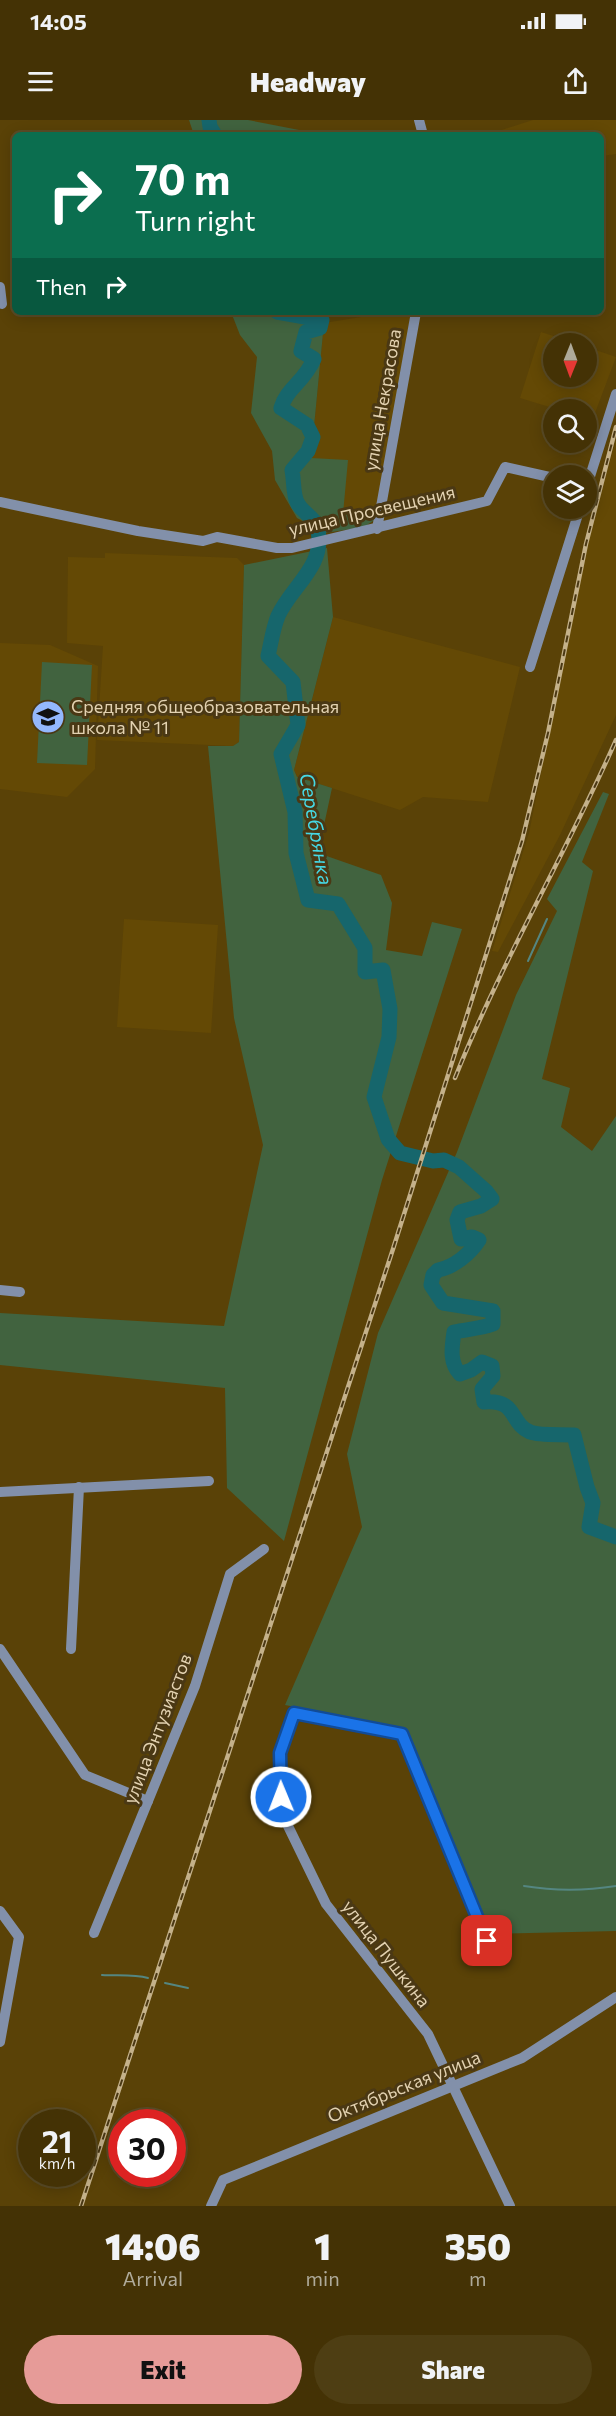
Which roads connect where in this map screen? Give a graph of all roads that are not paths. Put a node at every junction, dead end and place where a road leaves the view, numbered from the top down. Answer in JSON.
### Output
{"nodes":[{"id":1,"x":0,"y":287,"type":"edge"},
{"id":2,"x":2,"y":304,"type":"dead end"},
{"id":3,"x":415,"y":315,"type":"edge"},
{"id":4,"x":616,"y":394,"type":"edge"},
{"id":5,"x":594,"y":465,"type":"edge"},
{"id":6,"x":543,"y":476,"type":"edge"},
{"id":7,"x":0,"y":502,"type":"edge"},
{"id":8,"x":577,"y":519,"type":"edge"},
{"id":9,"x":377,"y":529,"type":"junction"},
{"id":10,"x":530,"y":667,"type":"dead end"},
{"id":11,"x":0,"y":1290,"type":"edge"},
{"id":12,"x":20,"y":1292,"type":"dead end"},
{"id":13,"x":209,"y":1481,"type":"dead end"},
{"id":14,"x":79,"y":1487,"type":"junction"},
{"id":15,"x":0,"y":1492,"type":"edge"},
{"id":16,"x":264,"y":1549,"type":"dead end"},
{"id":17,"x":0,"y":1649,"type":"edge"},
{"id":18,"x":71,"y":1649,"type":"dead end"},
{"id":19,"x":148,"y":1802,"type":"junction"},
{"id":20,"x":0,"y":1911,"type":"edge"},
{"id":21,"x":94,"y":1934,"type":"dead end"},
{"id":22,"x":487,"y":1941,"type":"dead end"},
{"id":23,"x":616,"y":1997,"type":"edge"},
{"id":24,"x":0,"y":2041,"type":"edge"},
{"id":25,"x":451,"y":2086,"type":"junction"},
{"id":26,"x":211,"y":2206,"type":"edge"},
{"id":27,"x":510,"y":2206,"type":"edge"}],
"edges":[{"from":1,"to":2,"type":"street"},
{"from":3,"to":9,"type":"street","name":"улица Некрасова"},
{"from":4,"to":5,"type":"street"},
{"from":6,"to":9,"type":"street","name":"улица Просвещения"},
{"from":7,"to":9,"type":"street","name":"улица Просвещения"},
{"from":8,"to":10,"type":"street"},
{"from":11,"to":12,"type":"street"},
{"from":13,"to":14,"type":"street"},
{"from":14,"to":15,"type":"street"},
{"from":14,"to":18,"type":"street"},
{"from":16,"to":19,"type":"street","name":"улица Энтузиастов"},
{"from":17,"to":19,"type":"street"},
{"from":19,"to":21,"type":"street","name":"улица Энтузиастов"},
{"from":20,"to":24,"type":"street"},
{"from":22,"to":25,"type":"street","name":"улица Пушкина"},
{"from":23,"to":25,"type":"street","name":"Октябрьская улица"},
{"from":25,"to":26,"type":"street","name":"Октябрьская улица"},
{"from":25,"to":27,"type":"street","name":"улица Пушкина"}]}
